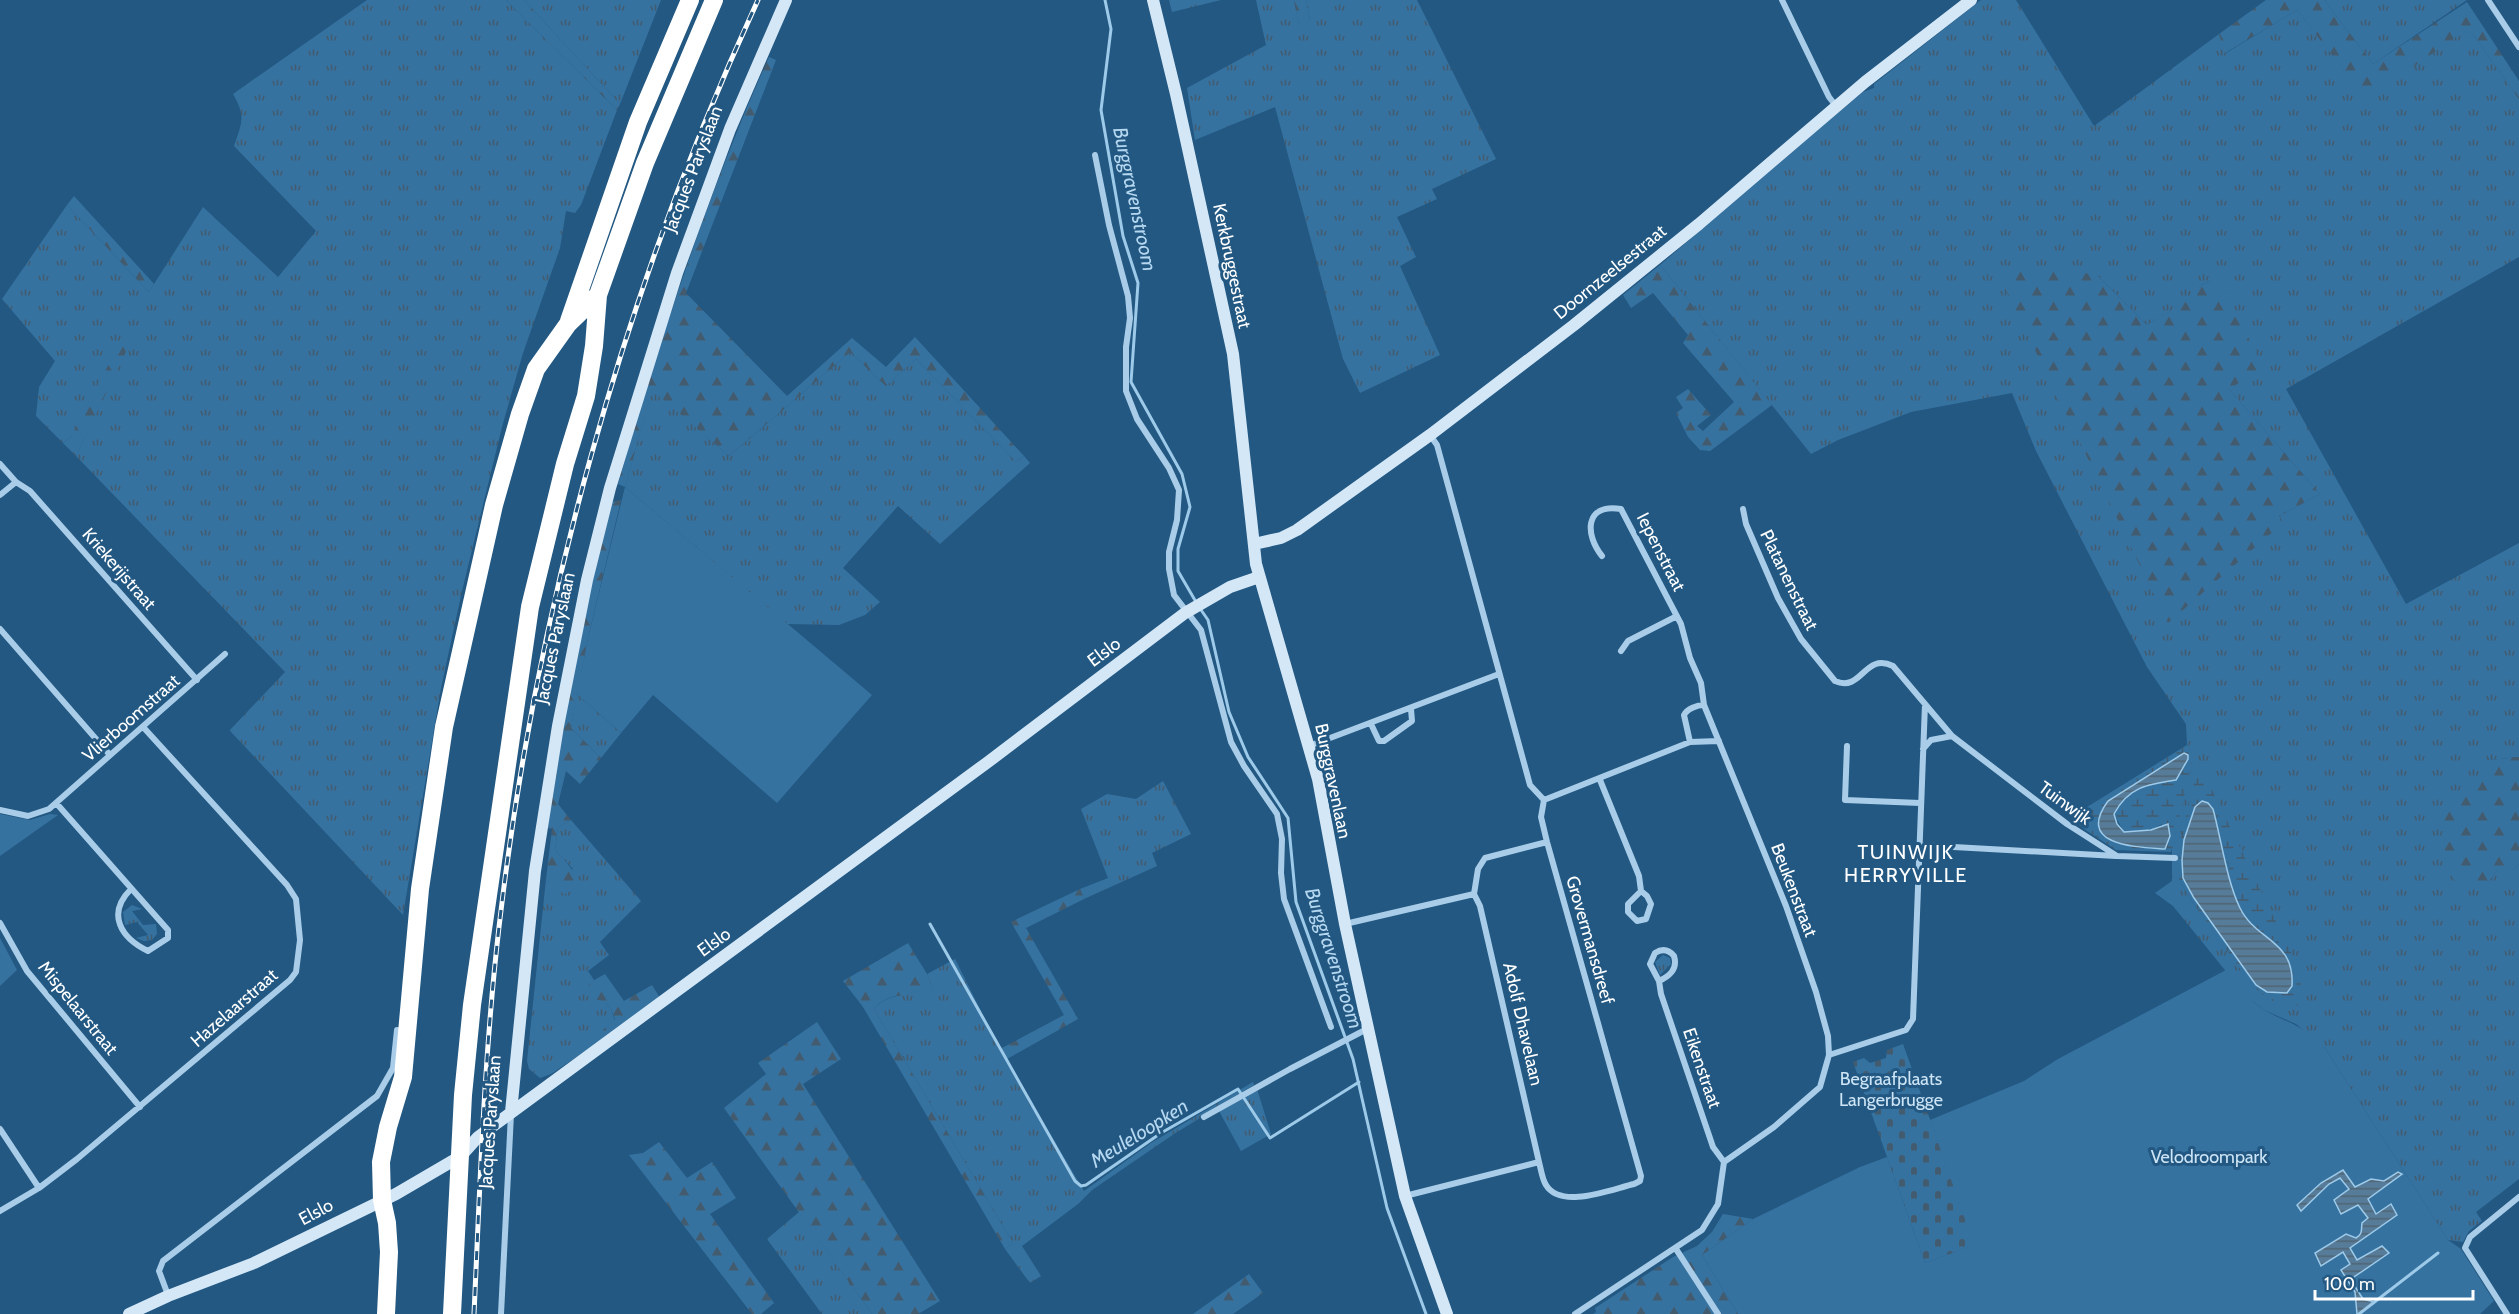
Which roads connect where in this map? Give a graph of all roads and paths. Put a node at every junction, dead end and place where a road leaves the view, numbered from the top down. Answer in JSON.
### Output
{"nodes":[{"id":1,"x":690,"y":0,"type":"edge"},
{"id":2,"x":714,"y":0,"type":"edge"},
{"id":3,"x":786,"y":0,"type":"edge"},
{"id":4,"x":1153,"y":0,"type":"edge"},
{"id":5,"x":1782,"y":0,"type":"edge"},
{"id":6,"x":1971,"y":0,"type":"edge"},
{"id":7,"x":2488,"y":0,"type":"edge"},
{"id":8,"x":2519,"y":46,"type":"edge"},
{"id":9,"x":1836,"y":106,"type":"junction"},
{"id":10,"x":1095,"y":155,"type":"dead end"},
{"id":11,"x":598,"y":295,"type":"junction"},
{"id":12,"x":568,"y":324,"type":"junction"},
{"id":13,"x":1430,"y":435,"type":"junction"},
{"id":14,"x":0,"y":464,"type":"edge"},
{"id":15,"x":16,"y":482,"type":"junction"},
{"id":16,"x":1,"y":494,"type":"edge"},
{"id":17,"x":1743,"y":509,"type":"dead end"},
{"id":18,"x":1254,"y":544,"type":"junction"},
{"id":19,"x":1602,"y":556,"type":"dead end"},
{"id":20,"x":1259,"y":577,"type":"junction"},
{"id":21,"x":1188,"y":611,"type":"junction"},
{"id":22,"x":1677,"y":616,"type":"junction"},
{"id":23,"x":0,"y":629,"type":"edge"},
{"id":24,"x":1621,"y":651,"type":"dead end"},
{"id":25,"x":225,"y":654,"type":"dead end"},
{"id":26,"x":1499,"y":674,"type":"junction"},
{"id":27,"x":196,"y":680,"type":"junction"},
{"id":28,"x":1924,"y":704,"type":"junction"},
{"id":29,"x":1704,"y":705,"type":"junction"},
{"id":30,"x":1411,"y":709,"type":"junction"},
{"id":31,"x":1371,"y":724,"type":"junction"},
{"id":32,"x":144,"y":728,"type":"junction"},
{"id":33,"x":1952,"y":736,"type":"junction"},
{"id":34,"x":1719,"y":741,"type":"junction"},
{"id":35,"x":1690,"y":742,"type":"junction"},
{"id":36,"x":1309,"y":746,"type":"junction"},
{"id":37,"x":1847,"y":746,"type":"dead end"},
{"id":38,"x":1923,"y":750,"type":"junction"},
{"id":39,"x":110,"y":755,"type":"junction"},
{"id":40,"x":1600,"y":780,"type":"junction"},
{"id":41,"x":1544,"y":800,"type":"junction"},
{"id":42,"x":1920,"y":803,"type":"junction"},
{"id":43,"x":57,"y":804,"type":"junction"},
{"id":44,"x":0,"y":810,"type":"edge"},
{"id":45,"x":1548,"y":842,"type":"junction"},
{"id":46,"x":1918,"y":845,"type":"junction"},
{"id":47,"x":2117,"y":856,"type":"junction"},
{"id":48,"x":2175,"y":858,"type":"dead end"},
{"id":49,"x":131,"y":889,"type":"junction"},
{"id":50,"x":1641,"y":891,"type":"junction"},
{"id":51,"x":1474,"y":894,"type":"junction"},
{"id":52,"x":0,"y":923,"type":"edge"},
{"id":53,"x":1345,"y":924,"type":"junction"},
{"id":54,"x":1659,"y":981,"type":"junction"},
{"id":55,"x":1331,"y":1027,"type":"dead end"},
{"id":56,"x":1367,"y":1029,"type":"junction"},
{"id":57,"x":397,"y":1030,"type":"dead end"},
{"id":58,"x":1829,"y":1055,"type":"junction"},
{"id":59,"x":140,"y":1107,"type":"junction"},
{"id":60,"x":511,"y":1112,"type":"junction"},
{"id":61,"x":1204,"y":1117,"type":"dead end"},
{"id":62,"x":0,"y":1129,"type":"edge"},
{"id":63,"x":461,"y":1156,"type":"junction"},
{"id":64,"x":1539,"y":1162,"type":"junction"},
{"id":65,"x":1724,"y":1162,"type":"junction"},
{"id":66,"x":39,"y":1188,"type":"junction"},
{"id":67,"x":1603,"y":1191,"type":"joint"},
{"id":68,"x":1405,"y":1197,"type":"junction"},
{"id":69,"x":2519,"y":1197,"type":"edge"},
{"id":70,"x":382,"y":1200,"type":"junction"},
{"id":71,"x":0,"y":1211,"type":"edge"},
{"id":72,"x":1676,"y":1249,"type":"junction"},
{"id":73,"x":168,"y":1296,"type":"junction"},
{"id":74,"x":133,"y":1313,"type":"edge"},
{"id":75,"x":386,"y":1314,"type":"edge"},
{"id":76,"x":452,"y":1314,"type":"edge"},
{"id":77,"x":501,"y":1314,"type":"edge"},
{"id":78,"x":1447,"y":1314,"type":"edge"},
{"id":79,"x":1575,"y":1314,"type":"edge"},
{"id":80,"x":1718,"y":1314,"type":"edge"},
{"id":81,"x":2507,"y":1314,"type":"edge"}],
"edges":[{"from":1,"to":12,"type":"highway","name":"Jacques Paryslaan"},
{"from":2,"to":11,"type":"highway","name":"Jacques Paryslaan"},
{"from":3,"to":60,"type":"street","name":"Jacques Paryslaan"},
{"from":4,"to":18,"type":"street","name":"Kerkbruggestraat"},
{"from":5,"to":9,"type":"street"},
{"from":6,"to":9,"type":"street","name":"Doornzeelsestraat"},
{"from":7,"to":8,"type":"street"},
{"from":9,"to":13,"type":"street","name":"Doornzeelsestraat"},
{"from":10,"to":21,"type":"street"},
{"from":11,"to":12,"type":"highway","name":"Jacques Paryslaan"},
{"from":11,"to":63,"type":"highway","name":"Jacques Paryslaan"},
{"from":12,"to":70,"type":"highway","name":"Jacques Paryslaan"},
{"from":13,"to":18,"type":"street","name":"Doornzeelsestraat"},
{"from":13,"to":26,"type":"street"},
{"from":14,"to":15,"type":"street","name":"Kriekerijstraat"},
{"from":15,"to":16,"type":"street"},
{"from":15,"to":27,"type":"street","name":"Kriekerijstraat"},
{"from":17,"to":28,"type":"street","name":"Platanenstraat"},
{"from":18,"to":20,"type":"street","name":"Burggravenlaan"},
{"from":19,"to":22,"type":"street","name":"Iepenstraat"},
{"from":20,"to":21,"type":"street","name":"Elslo"},
{"from":20,"to":36,"type":"street","name":"Burggravenlaan"},
{"from":21,"to":55,"type":"street"},
{"from":21,"to":60,"type":"street","name":"Elslo"},
{"from":22,"to":24,"type":"street","name":"Iepenstraat"},
{"from":22,"to":29,"type":"street","name":"Beukenstraat"},
{"from":23,"to":39,"type":"street"},
{"from":25,"to":27,"type":"street","name":"Vlierboomstraat"},
{"from":26,"to":30,"type":"street"},
{"from":26,"to":41,"type":"street"},
{"from":27,"to":32,"type":"street","name":"Vlierboomstraat"},
{"from":28,"to":33,"type":"street","name":"Tuinwijk"},
{"from":28,"to":38,"type":"street"},
{"from":29,"to":34,"type":"street","name":"Beukenstraat"},
{"from":29,"to":35,"type":"street"},
{"from":30,"to":31,"type":"street"},
{"from":30,"to":31,"type":"street"},
{"from":31,"to":36,"type":"street"},
{"from":32,"to":39,"type":"street","name":"Vlierboomstraat"},
{"from":32,"to":59,"type":"street","name":"Hazelaarstraat"},
{"from":33,"to":38,"type":"street"},
{"from":33,"to":47,"type":"street","name":"Tuinwijk"},
{"from":34,"to":35,"type":"street"},
{"from":34,"to":58,"type":"street","name":"Beukenstraat"},
{"from":35,"to":40,"type":"street"},
{"from":36,"to":53,"type":"street","name":"Burggravenlaan"},
{"from":37,"to":42,"type":"street"},
{"from":38,"to":42,"type":"street"},
{"from":39,"to":43,"type":"street","name":"Vlierboomstraat"},
{"from":40,"to":41,"type":"street"},
{"from":40,"to":50,"type":"street"},
{"from":41,"to":45,"type":"street","name":"Grovermansdreef"},
{"from":42,"to":46,"type":"street"},
{"from":43,"to":44,"type":"street","name":"Vlierboomstraat"},
{"from":43,"to":49,"type":"street"},
{"from":45,"to":51,"type":"street"},
{"from":45,"to":67,"type":"street","name":"Grovermansdreef"},
{"from":46,"to":47,"type":"street"},
{"from":46,"to":58,"type":"street"},
{"from":47,"to":48,"type":"street"},
{"from":49,"to":49,"type":"street"},
{"from":50,"to":50,"type":"street"},
{"from":51,"to":53,"type":"street"},
{"from":51,"to":64,"type":"street","name":"Adolf Dhavelaan"},
{"from":52,"to":59,"type":"street","name":"Mispelaarstraat"},
{"from":53,"to":56,"type":"street","name":"Burggravenlaan"},
{"from":54,"to":54,"type":"street","name":"Eikenstraat"},
{"from":54,"to":65,"type":"street","name":"Eikenstraat"},
{"from":56,"to":61,"type":"street"},
{"from":56,"to":68,"type":"street","name":"Burggravenlaan"},
{"from":57,"to":73,"type":"street"},
{"from":58,"to":65,"type":"street","name":"Beukenstraat"},
{"from":59,"to":66,"type":"street","name":"Hazelaarstraat"},
{"from":60,"to":63,"type":"street","name":"Elslo"},
{"from":60,"to":77,"type":"street","name":"Jacques Paryslaan"},
{"from":62,"to":66,"type":"street"},
{"from":63,"to":70,"type":"street","name":"Elslo"},
{"from":63,"to":76,"type":"highway","name":"Jacques Paryslaan"},
{"from":64,"to":67,"type":"street","name":"Adolf Dhavelaan"},
{"from":64,"to":68,"type":"street"},
{"from":65,"to":72,"type":"street"},
{"from":66,"to":71,"type":"street","name":"Hazelaarstraat"},
{"from":68,"to":78,"type":"street","name":"Burggravenlaan"},
{"from":69,"to":81,"type":"street"},
{"from":70,"to":73,"type":"street","name":"Elslo"},
{"from":70,"to":75,"type":"highway","name":"Jacques Paryslaan"},
{"from":72,"to":79,"type":"street"},
{"from":72,"to":80,"type":"street"},
{"from":73,"to":74,"type":"street","name":"Elslo"}]}
